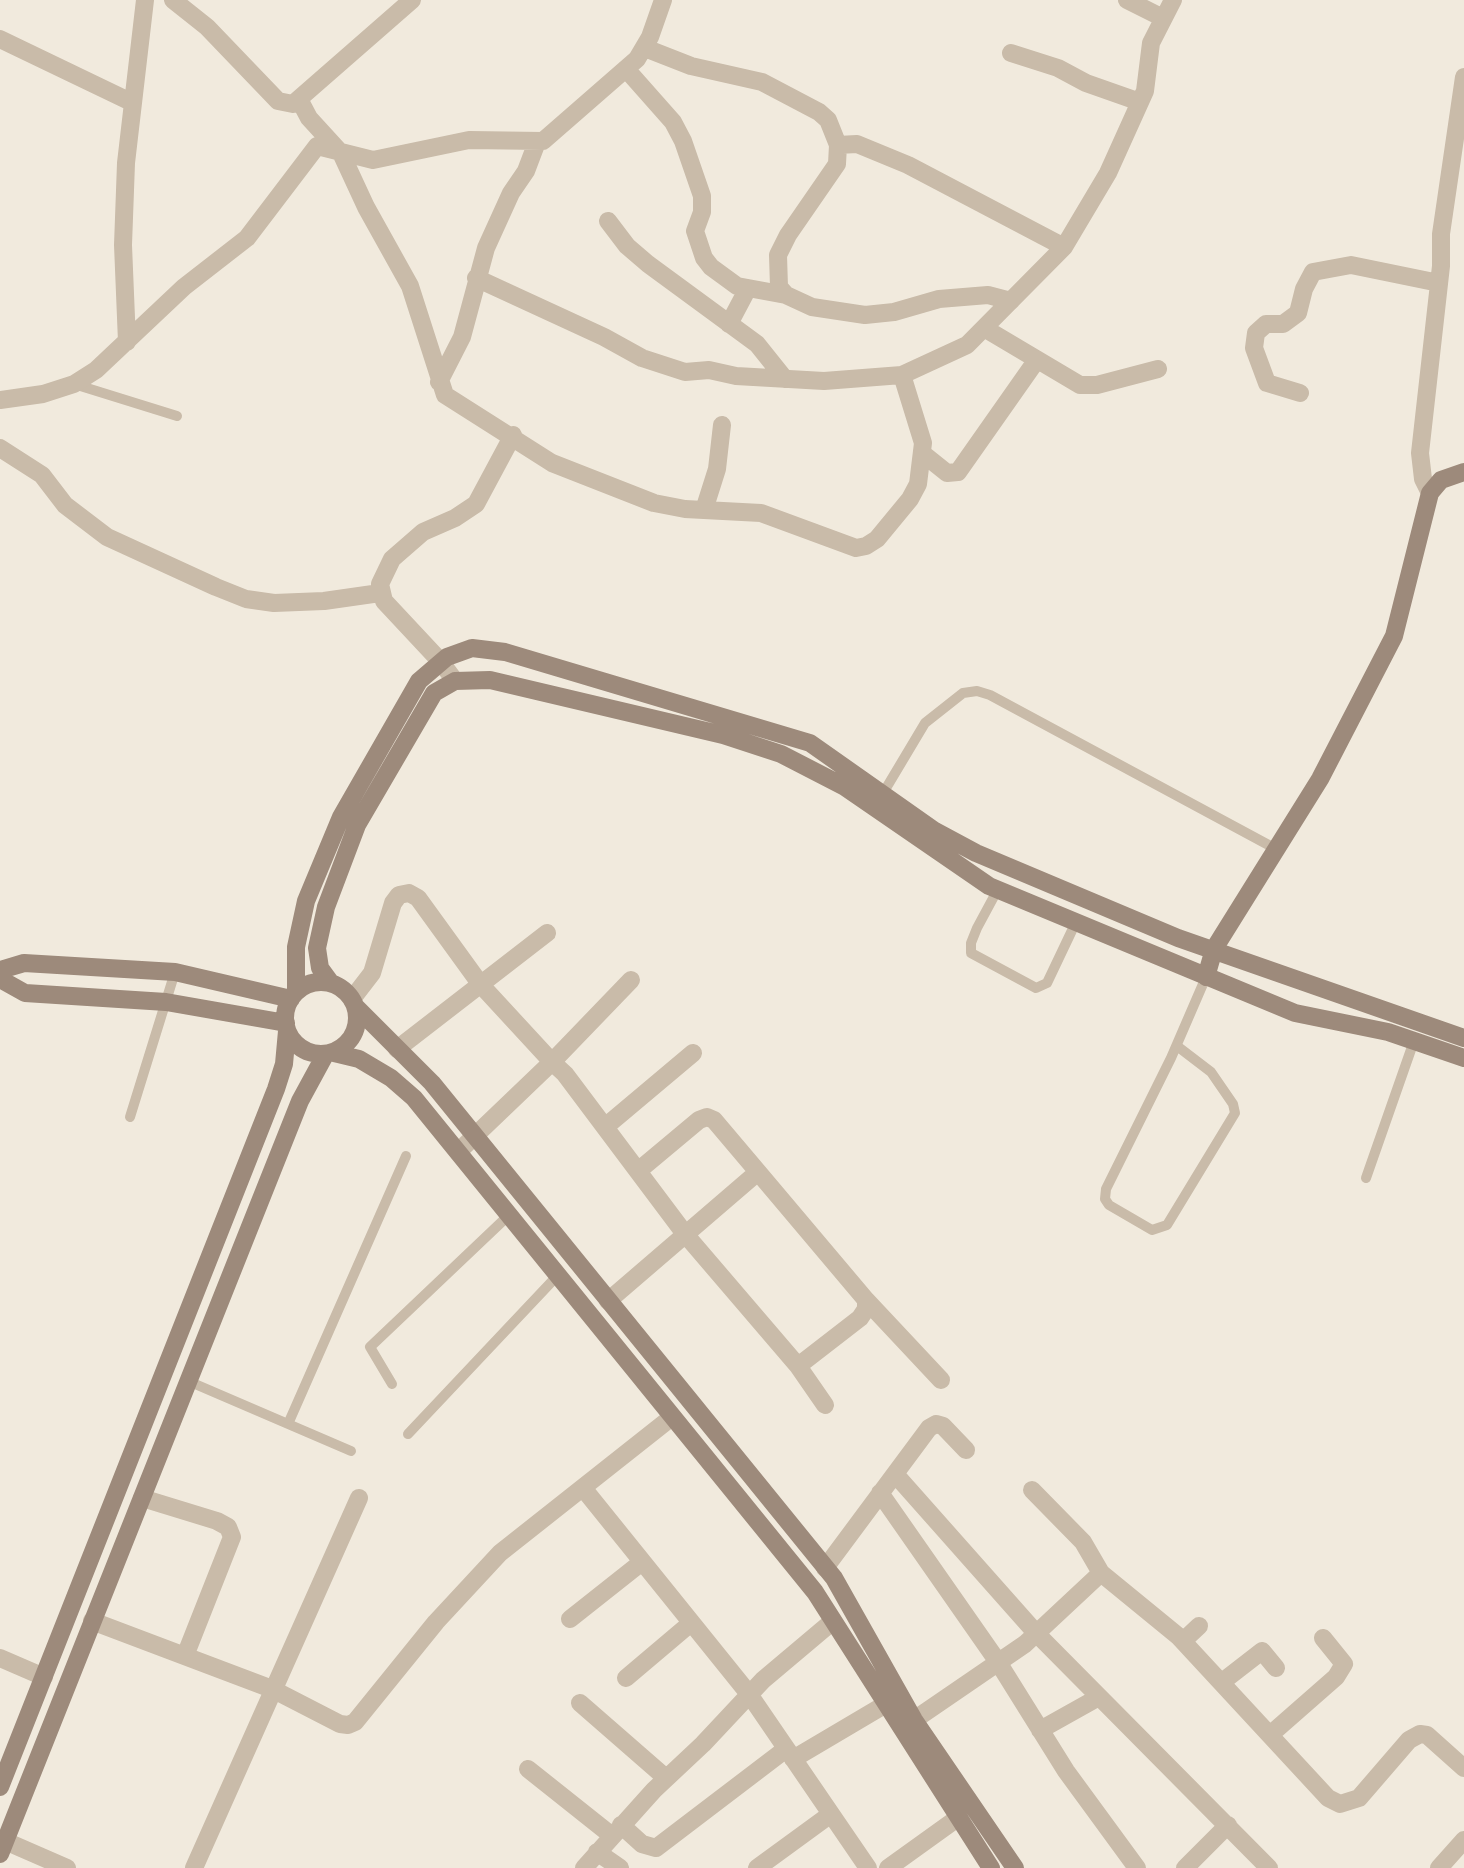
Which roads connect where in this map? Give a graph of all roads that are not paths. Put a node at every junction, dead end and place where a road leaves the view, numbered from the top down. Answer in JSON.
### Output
{"nodes":[{"id":1,"x":145,"y":0,"type":"edge"},
{"id":2,"x":173,"y":0,"type":"edge"},
{"id":3,"x":412,"y":0,"type":"edge"},
{"id":4,"x":663,"y":0,"type":"edge"},
{"id":5,"x":1127,"y":0,"type":"edge"},
{"id":6,"x":1173,"y":0,"type":"edge"},
{"id":7,"x":1161,"y":17,"type":"junction"},
{"id":8,"x":0,"y":39,"type":"edge"},
{"id":9,"x":645,"y":48,"type":"junction"},
{"id":10,"x":1011,"y":53,"type":"dead end"},
{"id":11,"x":627,"y":70,"type":"junction"},
{"id":12,"x":1464,"y":77,"type":"edge"},
{"id":13,"x":300,"y":101,"type":"junction"},
{"id":14,"x":131,"y":102,"type":"junction"},
{"id":15,"x":1140,"y":102,"type":"junction"},
{"id":16,"x":537,"y":142,"type":"junction"},
{"id":17,"x":838,"y":145,"type":"junction"},
{"id":18,"x":341,"y":153,"type":"junction"},
{"id":19,"x":608,"y":221,"type":"dead end"},
{"id":20,"x":1064,"y":247,"type":"junction"},
{"id":21,"x":477,"y":278,"type":"junction"},
{"id":22,"x":1439,"y":283,"type":"junction"},
{"id":23,"x":747,"y":290,"type":"junction"},
{"id":24,"x":786,"y":295,"type":"junction"},
{"id":25,"x":1012,"y":301,"type":"junction"},
{"id":26,"x":729,"y":324,"type":"junction"},
{"id":27,"x":984,"y":328,"type":"junction"},
{"id":28,"x":127,"y":342,"type":"junction"},
{"id":29,"x":1037,"y":360,"type":"junction"},
{"id":30,"x":1157,"y":369,"type":"dead end"},
{"id":31,"x":902,"y":375,"type":"junction"},
{"id":32,"x":785,"y":379,"type":"junction"},
{"id":33,"x":439,"y":382,"type":"junction"},
{"id":34,"x":74,"y":384,"type":"junction"},
{"id":35,"x":1300,"y":393,"type":"dead end"},
{"id":36,"x":0,"y":400,"type":"edge"},
{"id":37,"x":177,"y":415,"type":"dead end"},
{"id":38,"x":722,"y":425,"type":"dead end"},
{"id":39,"x":513,"y":435,"type":"junction"},
{"id":40,"x":0,"y":448,"type":"edge"},
{"id":41,"x":922,"y":453,"type":"junction"},
{"id":42,"x":1464,"y":472,"type":"edge"},
{"id":43,"x":1430,"y":493,"type":"junction"},
{"id":44,"x":704,"y":510,"type":"junction"},
{"id":45,"x":386,"y":602,"type":"junction"},
{"id":46,"x":441,"y":662,"type":"junction"},
{"id":47,"x":455,"y":681,"type":"junction"},
{"id":48,"x":883,"y":795,"type":"junction"},
{"id":49,"x":1276,"y":849,"type":"junction"},
{"id":50,"x":998,"y":888,"type":"junction"},
{"id":51,"x":1076,"y":922,"type":"junction"},
{"id":52,"x":547,"y":933,"type":"dead end"},
{"id":53,"x":1214,"y":949,"type":"junction"},
{"id":54,"x":0,"y":970,"type":"edge"},
{"id":55,"x":174,"y":972,"type":"junction"},
{"id":56,"x":1206,"y":977,"type":"junction"},
{"id":57,"x":0,"y":979,"type":"edge"},
{"id":58,"x":631,"y":980,"type":"dead end"},
{"id":59,"x":331,"y":983,"type":"junction"},
{"id":60,"x":481,"y":985,"type":"junction"},
{"id":61,"x":294,"y":995,"type":"junction"},
{"id":62,"x":166,"y":1002,"type":"junction"},
{"id":63,"x":354,"y":1003,"type":"junction"},
{"id":64,"x":286,"y":1027,"type":"junction"},
{"id":65,"x":1464,"y":1038,"type":"edge"},
{"id":66,"x":1414,"y":1041,"type":"junction"},
{"id":67,"x":1177,"y":1046,"type":"junction"},
{"id":68,"x":397,"y":1049,"type":"junction"},
{"id":69,"x":694,"y":1052,"type":"dead end"},
{"id":70,"x":329,"y":1054,"type":"junction"},
{"id":71,"x":1464,"y":1058,"type":"edge"},
{"id":72,"x":552,"y":1062,"type":"junction"},
{"id":73,"x":130,"y":1117,"type":"dead end"},
{"id":74,"x":605,"y":1128,"type":"junction"},
{"id":75,"x":475,"y":1136,"type":"junction"},
{"id":76,"x":458,"y":1152,"type":"junction"},
{"id":77,"x":406,"y":1156,"type":"dead end"},
{"id":78,"x":638,"y":1171,"type":"junction"},
{"id":79,"x":758,"y":1172,"type":"junction"},
{"id":80,"x":1366,"y":1178,"type":"dead end"},
{"id":81,"x":509,"y":1214,"type":"junction"},
{"id":82,"x":685,"y":1234,"type":"junction"},
{"id":83,"x":558,"y":1275,"type":"junction"},
{"id":84,"x":866,"y":1300,"type":"junction"},
{"id":85,"x":608,"y":1301,"type":"junction"},
{"id":86,"x":798,"y":1366,"type":"junction"},
{"id":87,"x":941,"y":1380,"type":"dead end"},
{"id":88,"x":188,"y":1381,"type":"junction"},
{"id":89,"x":392,"y":1384,"type":"dead end"},
{"id":90,"x":825,"y":1405,"type":"dead end"},
{"id":91,"x":672,"y":1416,"type":"junction"},
{"id":92,"x":288,"y":1424,"type":"junction"},
{"id":93,"x":408,"y":1434,"type":"dead end"},
{"id":94,"x":966,"y":1450,"type":"dead end"},
{"id":95,"x":351,"y":1451,"type":"dead end"},
{"id":96,"x":895,"y":1474,"type":"junction"},
{"id":97,"x":583,"y":1488,"type":"junction"},
{"id":98,"x":1032,"y":1490,"type":"dead end"},
{"id":99,"x":880,"y":1493,"type":"junction"},
{"id":100,"x":142,"y":1498,"type":"junction"},
{"id":101,"x":359,"y":1498,"type":"dead end"},
{"id":102,"x":642,"y":1562,"type":"junction"},
{"id":103,"x":825,"y":1568,"type":"junction"},
{"id":104,"x":1101,"y":1573,"type":"junction"},
{"id":105,"x":570,"y":1619,"type":"dead end"},
{"id":106,"x":92,"y":1621,"type":"junction"},
{"id":107,"x":834,"y":1621,"type":"junction"},
{"id":108,"x":691,"y":1622,"type":"junction"},
{"id":109,"x":1199,"y":1626,"type":"dead end"},
{"id":110,"x":1037,"y":1633,"type":"junction"},
{"id":111,"x":1323,"y":1638,"type":"dead end"},
{"id":112,"x":1183,"y":1641,"type":"junction"},
{"id":113,"x":185,"y":1656,"type":"junction"},
{"id":114,"x":0,"y":1658,"type":"edge"},
{"id":115,"x":998,"y":1662,"type":"junction"},
{"id":116,"x":1276,"y":1668,"type":"dead end"},
{"id":117,"x":44,"y":1677,"type":"junction"},
{"id":118,"x":626,"y":1678,"type":"dead end"},
{"id":119,"x":1222,"y":1682,"type":"junction"},
{"id":120,"x":272,"y":1689,"type":"junction"},
{"id":121,"x":749,"y":1694,"type":"junction"},
{"id":122,"x":1099,"y":1697,"type":"junction"},
{"id":123,"x":580,"y":1703,"type":"dead end"},
{"id":124,"x":886,"y":1703,"type":"junction"},
{"id":125,"x":907,"y":1722,"type":"junction"},
{"id":126,"x":1041,"y":1730,"type":"junction"},
{"id":127,"x":1271,"y":1734,"type":"junction"},
{"id":128,"x":790,"y":1754,"type":"junction"},
{"id":129,"x":1464,"y":1768,"type":"edge"},
{"id":130,"x":528,"y":1769,"type":"dead end"},
{"id":131,"x":666,"y":1778,"type":"junction"},
{"id":132,"x":0,"y":1787,"type":"edge"},
{"id":133,"x":831,"y":1814,"type":"junction"},
{"id":134,"x":959,"y":1817,"type":"junction"},
{"id":135,"x":1227,"y":1825,"type":"junction"},
{"id":136,"x":616,"y":1830,"type":"junction"},
{"id":137,"x":1464,"y":1840,"type":"edge"},
{"id":138,"x":3,"y":1848,"type":"edge"},
{"id":139,"x":597,"y":1852,"type":"junction"},
{"id":140,"x":67,"y":1868,"type":"edge"},
{"id":141,"x":194,"y":1868,"type":"edge"},
{"id":142,"x":584,"y":1868,"type":"edge"},
{"id":143,"x":620,"y":1868,"type":"edge"},
{"id":144,"x":757,"y":1868,"type":"edge"},
{"id":145,"x":868,"y":1868,"type":"edge"},
{"id":146,"x":888,"y":1868,"type":"edge"},
{"id":147,"x":991,"y":1868,"type":"edge"},
{"id":148,"x":1015,"y":1868,"type":"edge"},
{"id":149,"x":1137,"y":1868,"type":"edge"},
{"id":150,"x":1185,"y":1868,"type":"edge"},
{"id":151,"x":1269,"y":1868,"type":"edge"},
{"id":152,"x":1439,"y":1868,"type":"edge"}],
"edges":[{"from":1,"to":14,"type":"street"},
{"from":2,"to":13,"type":"street"},
{"from":3,"to":13,"type":"street"},
{"from":4,"to":9,"type":"street"},
{"from":5,"to":7,"type":"street"},
{"from":6,"to":7,"type":"street"},
{"from":7,"to":15,"type":"street"},
{"from":8,"to":14,"type":"street"},
{"from":9,"to":11,"type":"street"},
{"from":9,"to":17,"type":"street"},
{"from":10,"to":15,"type":"street"},
{"from":11,"to":16,"type":"street"},
{"from":11,"to":23,"type":"street"},
{"from":12,"to":22,"type":"street"},
{"from":13,"to":18,"type":"street"},
{"from":14,"to":28,"type":"street"},
{"from":15,"to":20,"type":"street"},
{"from":16,"to":18,"type":"street"},
{"from":16,"to":21,"type":"street"},
{"from":17,"to":20,"type":"street"},
{"from":17,"to":24,"type":"street"},
{"from":18,"to":28,"type":"street"},
{"from":18,"to":33,"type":"street"},
{"from":19,"to":26,"type":"street"},
{"from":20,"to":25,"type":"street"},
{"from":21,"to":32,"type":"street"},
{"from":21,"to":33,"type":"street"},
{"from":22,"to":35,"type":"street"},
{"from":22,"to":43,"type":"street"},
{"from":23,"to":24,"type":"street"},
{"from":23,"to":26,"type":"street"},
{"from":24,"to":25,"type":"street"},
{"from":25,"to":27,"type":"street"},
{"from":26,"to":32,"type":"street"},
{"from":27,"to":29,"type":"street"},
{"from":27,"to":31,"type":"street"},
{"from":28,"to":34,"type":"street"},
{"from":29,"to":30,"type":"street"},
{"from":29,"to":41,"type":"street"},
{"from":31,"to":32,"type":"street"},
{"from":31,"to":41,"type":"street"},
{"from":33,"to":39,"type":"street"},
{"from":34,"to":36,"type":"street"},
{"from":34,"to":37,"type":"lane"},
{"from":38,"to":44,"type":"street"},
{"from":39,"to":44,"type":"street"},
{"from":39,"to":45,"type":"street"},
{"from":40,"to":45,"type":"street"},
{"from":41,"to":44,"type":"street"},
{"from":42,"to":43,"type":"main road"},
{"from":43,"to":49,"type":"main road"},
{"from":45,"to":46,"type":"street"},
{"from":46,"to":47,"type":"street"},
{"from":46,"to":48,"type":"main road"},
{"from":46,"to":61,"type":"main road"},
{"from":47,"to":50,"type":"main road"},
{"from":47,"to":59,"type":"main road"},
{"from":48,"to":49,"type":"lane"},
{"from":48,"to":53,"type":"main road"},
{"from":49,"to":53,"type":"main road"},
{"from":50,"to":51,"type":"main road"},
{"from":50,"to":51,"type":"lane"},
{"from":51,"to":56,"type":"main road"},
{"from":52,"to":60,"type":"street"},
{"from":53,"to":56,"type":"main road"},
{"from":53,"to":65,"type":"main road"},
{"from":54,"to":55,"type":"main road"},
{"from":55,"to":61,"type":"main road"},
{"from":55,"to":62,"type":"lane"},
{"from":56,"to":66,"type":"main road"},
{"from":56,"to":67,"type":"lane"},
{"from":57,"to":62,"type":"main road"},
{"from":58,"to":72,"type":"street"},
{"from":59,"to":61,"type":"main road"},
{"from":59,"to":63,"type":"main road"},
{"from":60,"to":63,"type":"street"},
{"from":60,"to":68,"type":"street"},
{"from":60,"to":72,"type":"street"},
{"from":61,"to":64,"type":"main road"},
{"from":62,"to":64,"type":"main road"},
{"from":62,"to":73,"type":"lane"},
{"from":63,"to":68,"type":"main road"},
{"from":63,"to":70,"type":"main road"},
{"from":64,"to":70,"type":"main road"},
{"from":64,"to":117,"type":"main road"},
{"from":66,"to":71,"type":"main road"},
{"from":66,"to":80,"type":"lane"},
{"from":67,"to":67,"type":"lane"},
{"from":68,"to":75,"type":"main road"},
{"from":69,"to":74,"type":"street"},
{"from":70,"to":76,"type":"main road"},
{"from":70,"to":88,"type":"main road"},
{"from":72,"to":74,"type":"street"},
{"from":72,"to":75,"type":"street"},
{"from":74,"to":78,"type":"street"},
{"from":75,"to":76,"type":"street"},
{"from":75,"to":85,"type":"main road"},
{"from":76,"to":81,"type":"main road"},
{"from":77,"to":92,"type":"lane"},
{"from":78,"to":79,"type":"street"},
{"from":78,"to":82,"type":"street"},
{"from":79,"to":82,"type":"street"},
{"from":79,"to":84,"type":"street"},
{"from":81,"to":83,"type":"main road"},
{"from":81,"to":89,"type":"lane"},
{"from":82,"to":85,"type":"street"},
{"from":82,"to":86,"type":"street"},
{"from":83,"to":91,"type":"main road"},
{"from":83,"to":93,"type":"lane"},
{"from":84,"to":86,"type":"street"},
{"from":84,"to":87,"type":"street"},
{"from":85,"to":103,"type":"main road"},
{"from":86,"to":90,"type":"street"},
{"from":88,"to":92,"type":"lane"},
{"from":88,"to":100,"type":"main road"},
{"from":91,"to":97,"type":"street"},
{"from":91,"to":107,"type":"main road"},
{"from":92,"to":95,"type":"lane"},
{"from":94,"to":96,"type":"street"},
{"from":96,"to":99,"type":"street"},
{"from":96,"to":110,"type":"street"},
{"from":97,"to":102,"type":"street"},
{"from":97,"to":120,"type":"street"},
{"from":98,"to":104,"type":"street"},
{"from":99,"to":103,"type":"street"},
{"from":99,"to":115,"type":"street"},
{"from":100,"to":106,"type":"main road"},
{"from":100,"to":113,"type":"street"},
{"from":101,"to":120,"type":"street"},
{"from":102,"to":105,"type":"street"},
{"from":102,"to":108,"type":"street"},
{"from":103,"to":125,"type":"main road"},
{"from":104,"to":110,"type":"street"},
{"from":104,"to":112,"type":"street"},
{"from":106,"to":113,"type":"street"},
{"from":106,"to":138,"type":"main road"},
{"from":107,"to":121,"type":"street"},
{"from":107,"to":124,"type":"main road"},
{"from":108,"to":118,"type":"street"},
{"from":108,"to":121,"type":"street"},
{"from":109,"to":112,"type":"street"},
{"from":110,"to":115,"type":"street"},
{"from":110,"to":122,"type":"street"},
{"from":111,"to":127,"type":"street"},
{"from":112,"to":119,"type":"street"},
{"from":113,"to":120,"type":"street"},
{"from":114,"to":117,"type":"street"},
{"from":115,"to":125,"type":"street"},
{"from":115,"to":126,"type":"street"},
{"from":116,"to":119,"type":"street"},
{"from":117,"to":132,"type":"main road"},
{"from":119,"to":127,"type":"street"},
{"from":120,"to":141,"type":"street"},
{"from":121,"to":128,"type":"street"},
{"from":121,"to":131,"type":"street"},
{"from":122,"to":126,"type":"street"},
{"from":122,"to":135,"type":"street"},
{"from":123,"to":131,"type":"street"},
{"from":124,"to":125,"type":"main road"},
{"from":124,"to":128,"type":"street"},
{"from":125,"to":134,"type":"main road"},
{"from":125,"to":148,"type":"main road"},
{"from":126,"to":149,"type":"street"},
{"from":127,"to":129,"type":"street"},
{"from":128,"to":133,"type":"street"},
{"from":128,"to":136,"type":"street"},
{"from":130,"to":136,"type":"street"},
{"from":131,"to":136,"type":"street"},
{"from":133,"to":144,"type":"street"},
{"from":133,"to":145,"type":"street"},
{"from":134,"to":146,"type":"street"},
{"from":134,"to":147,"type":"main road"},
{"from":135,"to":150,"type":"street"},
{"from":135,"to":151,"type":"street"},
{"from":136,"to":139,"type":"street"},
{"from":137,"to":152,"type":"street"},
{"from":138,"to":140,"type":"street"},
{"from":139,"to":142,"type":"street"},
{"from":139,"to":143,"type":"street"}]}
